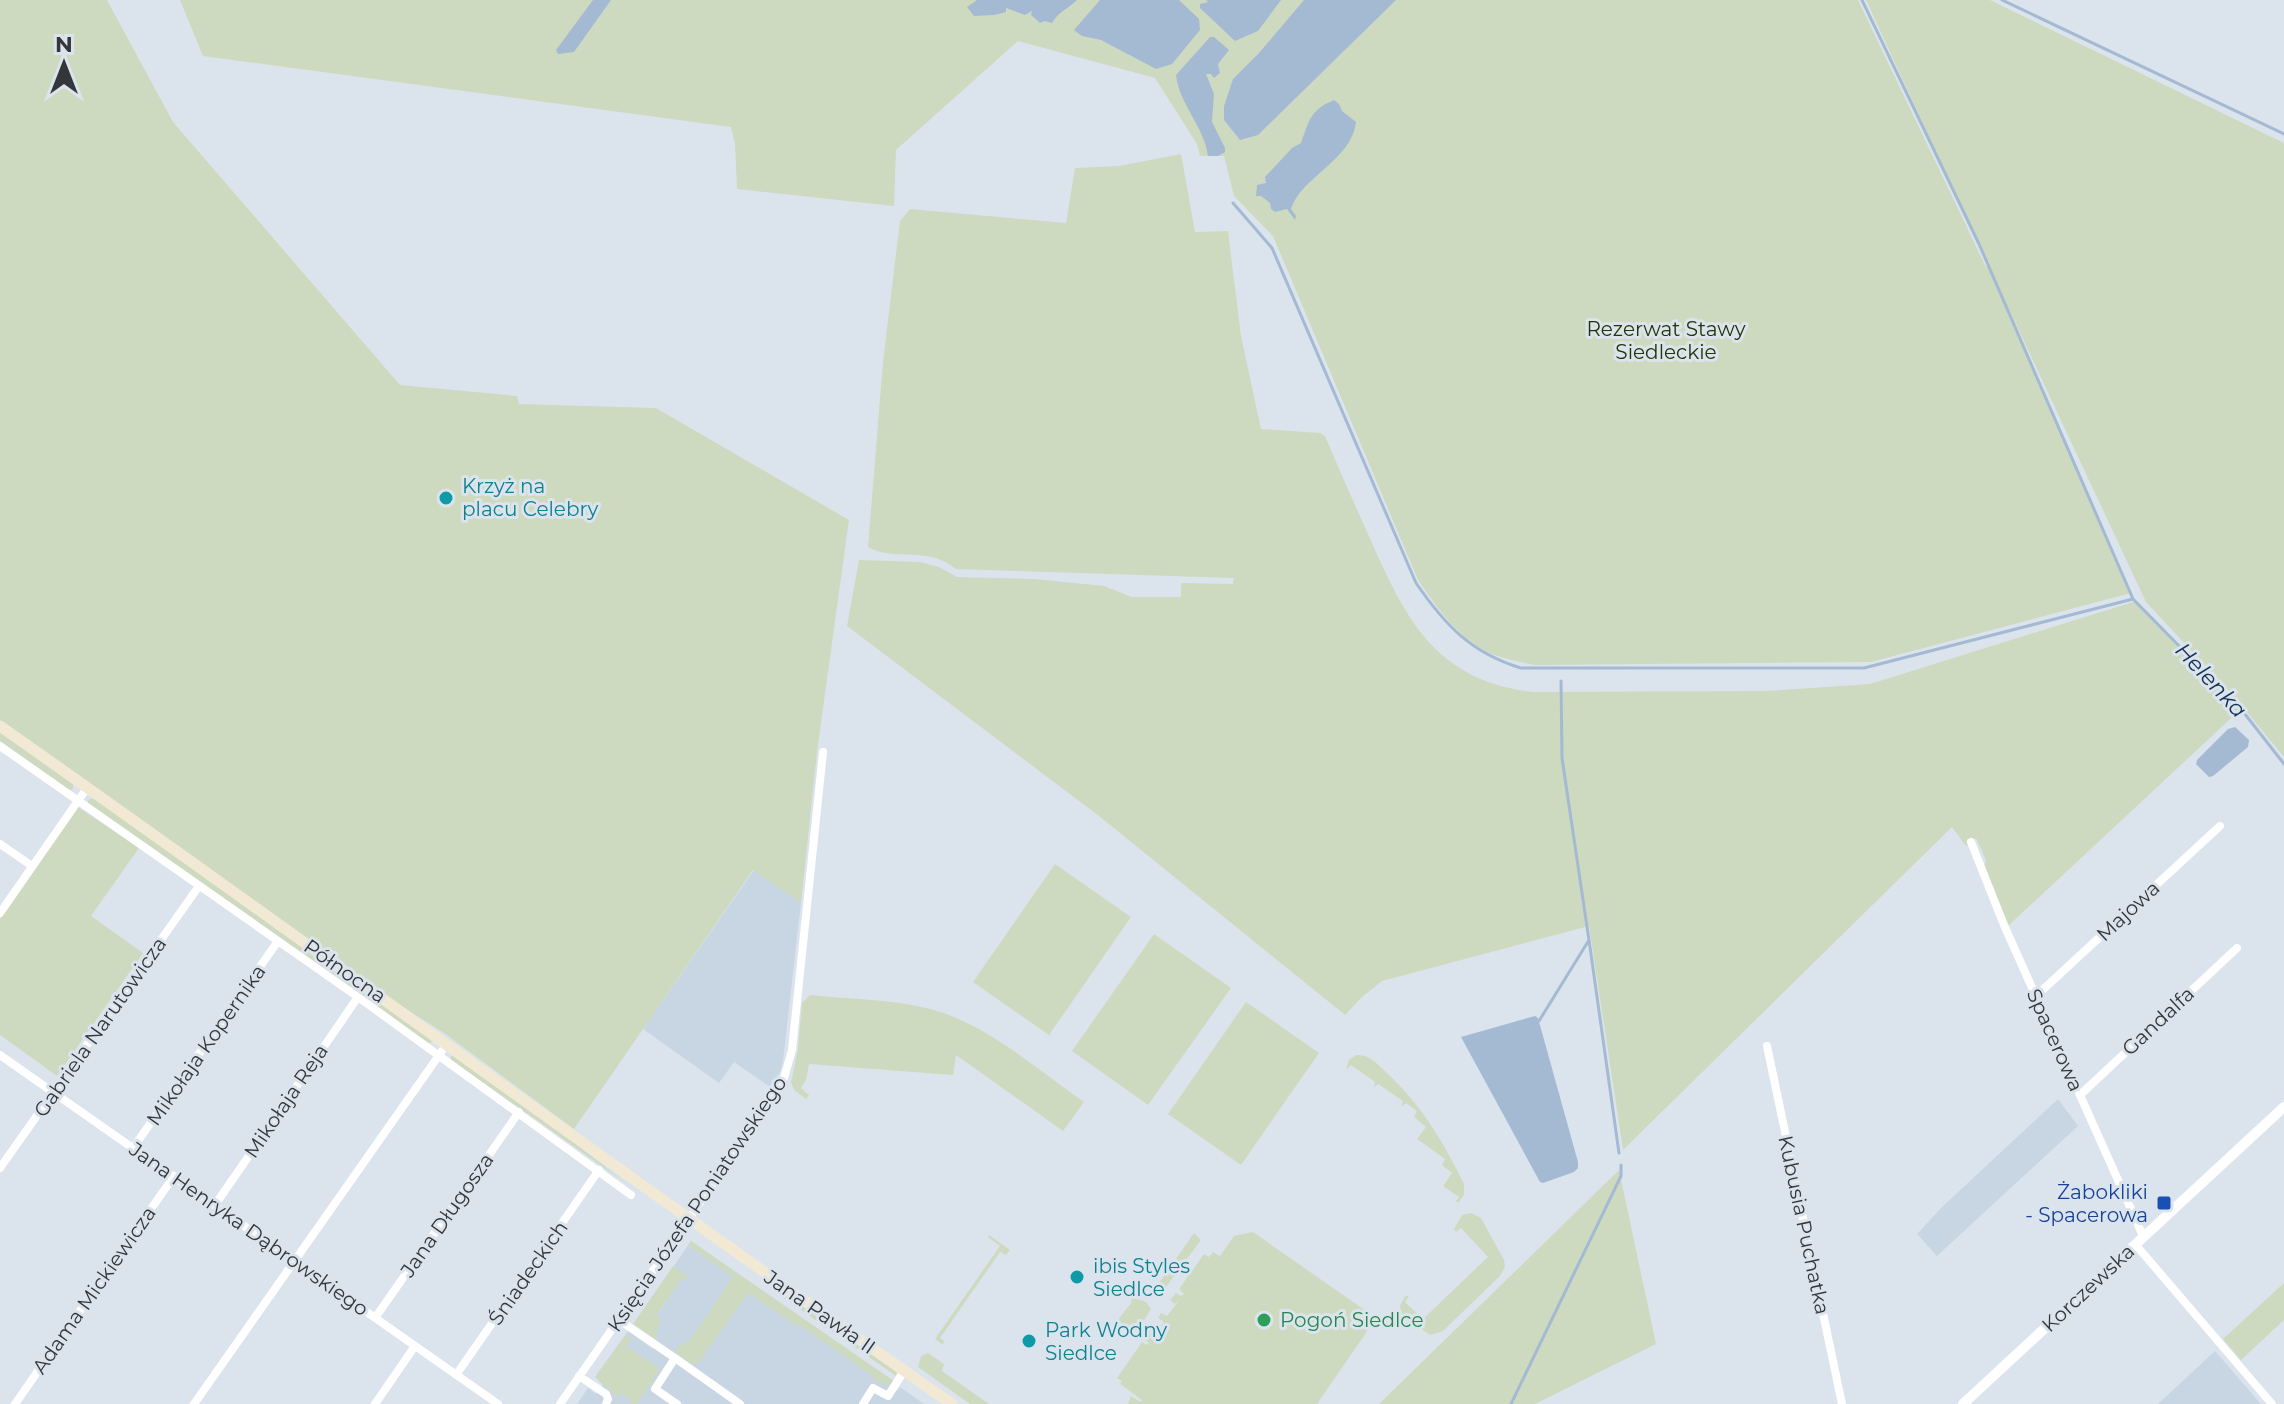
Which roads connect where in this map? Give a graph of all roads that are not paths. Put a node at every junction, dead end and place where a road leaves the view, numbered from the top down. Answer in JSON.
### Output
{"nodes":[{"id":1,"x":0,"y":726,"type":"edge"},
{"id":2,"x":0,"y":746,"type":"edge"},
{"id":3,"x":823,"y":752,"type":"dead end"},
{"id":4,"x":87,"y":788,"type":"junction"},
{"id":5,"x":78,"y":801,"type":"junction"},
{"id":6,"x":2220,"y":826,"type":"dead end"},
{"id":7,"x":1971,"y":842,"type":"dead end"},
{"id":8,"x":0,"y":844,"type":"edge"},
{"id":9,"x":32,"y":866,"type":"junction"},
{"id":10,"x":199,"y":886,"type":"junction"},
{"id":11,"x":0,"y":913,"type":"edge"},
{"id":12,"x":278,"y":941,"type":"junction"},
{"id":13,"x":2237,"y":948,"type":"dead end"},
{"id":14,"x":2036,"y":996,"type":"junction"},
{"id":15,"x":358,"y":997,"type":"junction"},
{"id":16,"x":447,"y":1044,"type":"junction"},
{"id":17,"x":1767,"y":1046,"type":"dead end"},
{"id":18,"x":0,"y":1055,"type":"edge"},
{"id":19,"x":439,"y":1055,"type":"junction"},
{"id":20,"x":54,"y":1093,"type":"junction"},
{"id":21,"x":2080,"y":1095,"type":"junction"},
{"id":22,"x":2284,"y":1107,"type":"edge"},
{"id":23,"x":519,"y":1112,"type":"junction"},
{"id":24,"x":133,"y":1148,"type":"junction"},
{"id":25,"x":0,"y":1168,"type":"edge"},
{"id":26,"x":599,"y":1170,"type":"junction"},
{"id":27,"x":174,"y":1176,"type":"junction"},
{"id":28,"x":631,"y":1195,"type":"dead end"},
{"id":29,"x":215,"y":1205,"type":"junction"},
{"id":30,"x":688,"y":1219,"type":"junction"},
{"id":31,"x":2139,"y":1240,"type":"junction"},
{"id":32,"x":295,"y":1261,"type":"junction"},
{"id":33,"x":375,"y":1318,"type":"junction"},
{"id":34,"x":619,"y":1320,"type":"junction"},
{"id":35,"x":415,"y":1346,"type":"junction"},
{"id":36,"x":675,"y":1358,"type":"junction"},
{"id":37,"x":904,"y":1371,"type":"junction"},
{"id":38,"x":456,"y":1375,"type":"junction"},
{"id":39,"x":579,"y":1376,"type":"junction"},
{"id":40,"x":15,"y":1404,"type":"edge"},
{"id":41,"x":194,"y":1404,"type":"edge"},
{"id":42,"x":375,"y":1404,"type":"edge"},
{"id":43,"x":498,"y":1404,"type":"edge"},
{"id":44,"x":560,"y":1404,"type":"edge"},
{"id":45,"x":606,"y":1404,"type":"edge"},
{"id":46,"x":677,"y":1404,"type":"edge"},
{"id":47,"x":740,"y":1404,"type":"edge"},
{"id":48,"x":863,"y":1404,"type":"edge"},
{"id":49,"x":952,"y":1404,"type":"edge"},
{"id":50,"x":1842,"y":1404,"type":"edge"},
{"id":51,"x":1963,"y":1404,"type":"edge"},
{"id":52,"x":2272,"y":1404,"type":"edge"}],
"edges":[{"from":1,"to":4,"type":"main road","name":"Północna"},
{"from":2,"to":5,"type":"street","name":"Północna"},
{"from":3,"to":30,"type":"street","name":"Księcia Józefa Poniatowskiego"},
{"from":4,"to":5,"type":"street"},
{"from":4,"to":16,"type":"main road","name":"Północna"},
{"from":5,"to":9,"type":"street"},
{"from":5,"to":10,"type":"street","name":"Północna"},
{"from":6,"to":14,"type":"street","name":"Majowa"},
{"from":7,"to":14,"type":"street","name":"Spacerowa"},
{"from":8,"to":9,"type":"street"},
{"from":9,"to":11,"type":"street"},
{"from":10,"to":12,"type":"street","name":"Północna"},
{"from":10,"to":20,"type":"street","name":"Gabriela Narutowicza"},
{"from":12,"to":15,"type":"street","name":"Północna"},
{"from":12,"to":24,"type":"street","name":"Mikołaja Kopernika"},
{"from":13,"to":21,"type":"street","name":"Gandalfa"},
{"from":14,"to":21,"type":"street","name":"Spacerowa"},
{"from":15,"to":19,"type":"street","name":"Północna"},
{"from":15,"to":29,"type":"street","name":"Mikołaja Reja"},
{"from":16,"to":19,"type":"street"},
{"from":16,"to":30,"type":"main road","name":"Północna"},
{"from":17,"to":50,"type":"street","name":"Kubusia Puchatka"},
{"from":18,"to":20,"type":"street","name":"Jana Henryka Dąbrowskiego"},
{"from":19,"to":23,"type":"street","name":"Północna"},
{"from":19,"to":32,"type":"street"},
{"from":20,"to":24,"type":"street","name":"Jana Henryka Dąbrowskiego"},
{"from":20,"to":25,"type":"street","name":"Gabriela Narutowicza"},
{"from":21,"to":31,"type":"street","name":"Spacerowa"},
{"from":22,"to":31,"type":"street","name":"Korczewska"},
{"from":23,"to":26,"type":"street","name":"Północna"},
{"from":23,"to":33,"type":"street","name":"Jana Długosza"},
{"from":24,"to":27,"type":"street","name":"Jana Henryka Dąbrowskiego"},
{"from":26,"to":28,"type":"street","name":"Północna"},
{"from":26,"to":38,"type":"street","name":"Śniadeckich"},
{"from":27,"to":29,"type":"street","name":"Jana Henryka Dąbrowskiego"},
{"from":27,"to":40,"type":"street","name":"Adama Mickiewicza"},
{"from":29,"to":32,"type":"street","name":"Jana Henryka Dąbrowskiego"},
{"from":30,"to":34,"type":"street","name":"Księcia Józefa Poniatowskiego"},
{"from":30,"to":37,"type":"main road","name":"Jana Pawła II"},
{"from":31,"to":51,"type":"street","name":"Korczewska"},
{"from":31,"to":52,"type":"street","name":"Spacerowa"},
{"from":32,"to":33,"type":"street","name":"Jana Henryka Dąbrowskiego"},
{"from":32,"to":41,"type":"street"},
{"from":33,"to":35,"type":"street","name":"Jana Henryka Dąbrowskiego"},
{"from":34,"to":36,"type":"street"},
{"from":34,"to":39,"type":"street","name":"Księcia Józefa Poniatowskiego"},
{"from":35,"to":38,"type":"street","name":"Jana Henryka Dąbrowskiego"},
{"from":35,"to":42,"type":"street"},
{"from":36,"to":46,"type":"street"},
{"from":36,"to":47,"type":"street"},
{"from":37,"to":48,"type":"street"},
{"from":37,"to":49,"type":"main road","name":"Jana Pawła II"},
{"from":38,"to":43,"type":"street","name":"Jana Henryka Dąbrowskiego"},
{"from":39,"to":44,"type":"street","name":"Księcia Józefa Poniatowskiego"},
{"from":39,"to":45,"type":"street"}]}
